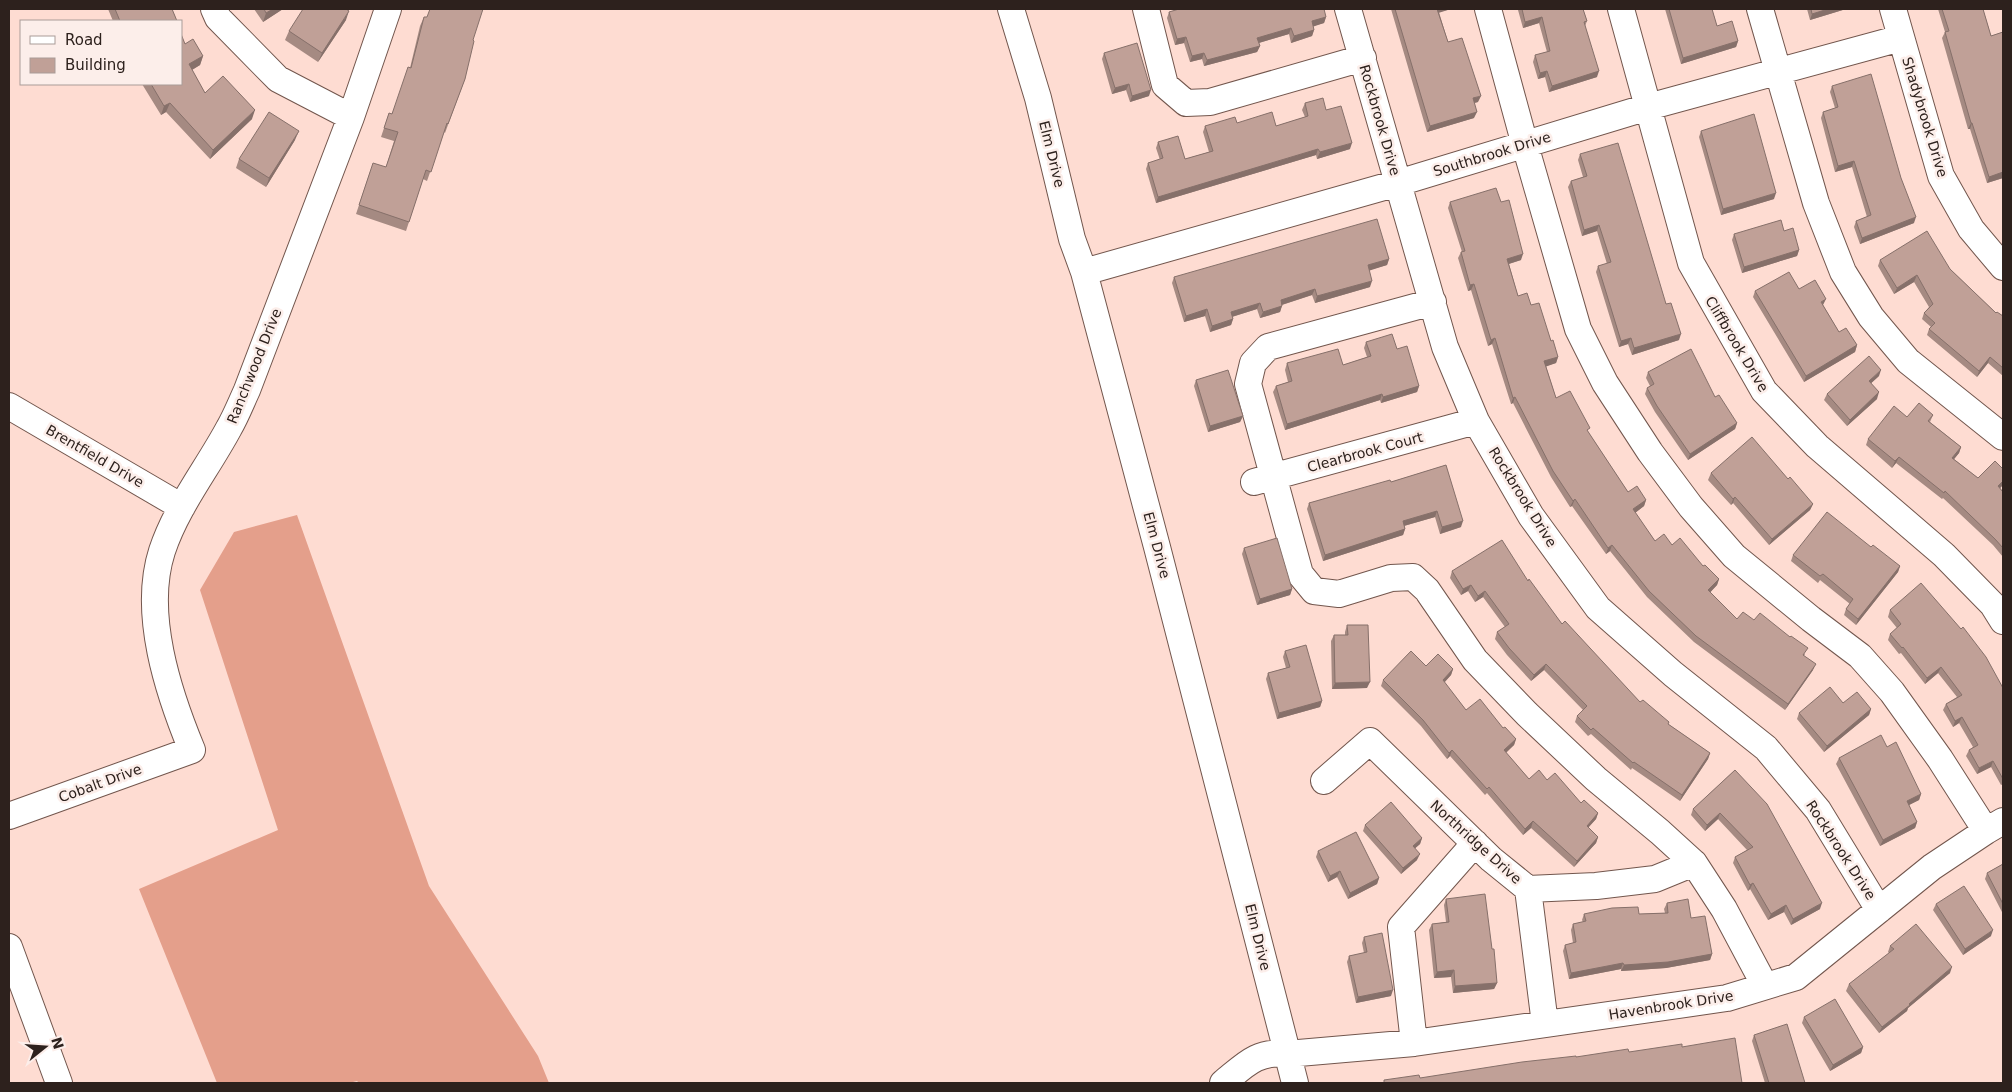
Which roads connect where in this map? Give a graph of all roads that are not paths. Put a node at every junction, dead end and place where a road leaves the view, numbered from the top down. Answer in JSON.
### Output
{"nodes":[{"id":1,"x":214,"y":9,"type":"edge"},
{"id":2,"x":388,"y":9,"type":"edge"},
{"id":3,"x":1011,"y":9,"type":"edge"},
{"id":4,"x":1146,"y":9,"type":"edge"},
{"id":5,"x":1348,"y":9,"type":"edge"},
{"id":6,"x":1488,"y":9,"type":"edge"},
{"id":7,"x":1621,"y":9,"type":"edge"},
{"id":8,"x":1760,"y":9,"type":"edge"},
{"id":9,"x":1893,"y":9,"type":"edge"},
{"id":10,"x":1901,"y":38,"type":"junction"},
{"id":11,"x":1363,"y":58,"type":"junction"},
{"id":12,"x":1778,"y":72,"type":"junction"},
{"id":13,"x":1648,"y":107,"type":"junction"},
{"id":14,"x":351,"y":117,"type":"junction"},
{"id":15,"x":1525,"y":145,"type":"junction"},
{"id":16,"x":1398,"y":183,"type":"junction"},
{"id":17,"x":1998,"y":251,"type":"edge"},
{"id":18,"x":1084,"y":272,"type":"junction"},
{"id":19,"x":1433,"y":302,"type":"junction"},
{"id":20,"x":9,"y":406,"type":"edge"},
{"id":21,"x":1476,"y":421,"type":"junction"},
{"id":22,"x":2003,"y":437,"type":"edge"},
{"id":23,"x":1264,"y":479,"type":"junction"},
{"id":24,"x":182,"y":507,"type":"junction"},
{"id":25,"x":2003,"y":621,"type":"edge"},
{"id":26,"x":192,"y":750,"type":"joint"},
{"id":27,"x":1324,"y":781,"type":"dead end"},
{"id":28,"x":9,"y":816,"type":"edge"},
{"id":29,"x":1994,"y":826,"type":"edge"},
{"id":30,"x":1475,"y":843,"type":"junction"},
{"id":31,"x":1694,"y":863,"type":"junction"},
{"id":32,"x":1528,"y":889,"type":"junction"},
{"id":33,"x":1879,"y":910,"type":"junction"},
{"id":34,"x":9,"y":947,"type":"edge"},
{"id":35,"x":1765,"y":986,"type":"junction"},
{"id":36,"x":1545,"y":1024,"type":"junction"},
{"id":37,"x":1414,"y":1043,"type":"junction"},
{"id":38,"x":1287,"y":1054,"type":"junction"},
{"id":39,"x":59,"y":1083,"type":"edge"},
{"id":40,"x":1223,"y":1083,"type":"edge"},
{"id":41,"x":1295,"y":1083,"type":"edge"}],
"edges":[{"from":1,"to":14,"type":"street"},
{"from":2,"to":14,"type":"street","name":"Ranchwood Drive"},
{"from":3,"to":18,"type":"street","name":"Elm Drive"},
{"from":4,"to":11,"type":"street"},
{"from":5,"to":11,"type":"street","name":"Rockbrook Drive"},
{"from":6,"to":15,"type":"street"},
{"from":7,"to":13,"type":"street","name":"Cliffbrook Drive"},
{"from":8,"to":12,"type":"street"},
{"from":9,"to":10,"type":"street","name":"Shadybrook Drive"},
{"from":10,"to":12,"type":"street","name":"Southbrook Drive"},
{"from":10,"to":17,"type":"street","name":"Shadybrook Drive"},
{"from":11,"to":16,"type":"street","name":"Rockbrook Drive"},
{"from":12,"to":13,"type":"street","name":"Southbrook Drive"},
{"from":12,"to":22,"type":"street"},
{"from":13,"to":15,"type":"street","name":"Southbrook Drive"},
{"from":13,"to":25,"type":"street","name":"Cliffbrook Drive"},
{"from":14,"to":24,"type":"street","name":"Ranchwood Drive"},
{"from":15,"to":16,"type":"street","name":"Southbrook Drive"},
{"from":15,"to":29,"type":"street"},
{"from":16,"to":18,"type":"street","name":"Southbrook Drive"},
{"from":16,"to":19,"type":"street","name":"Rockbrook Drive"},
{"from":18,"to":38,"type":"street","name":"Elm Drive"},
{"from":19,"to":21,"type":"street","name":"Rockbrook Drive"},
{"from":19,"to":23,"type":"street"},
{"from":20,"to":24,"type":"street","name":"Brentfield Drive"},
{"from":21,"to":23,"type":"street","name":"Clearbrook Court"},
{"from":21,"to":33,"type":"street","name":"Rockbrook Drive"},
{"from":23,"to":31,"type":"street"},
{"from":24,"to":26,"type":"street","name":"Ranchwood Drive"},
{"from":26,"to":28,"type":"street","name":"Cobalt Drive"},
{"from":27,"to":30,"type":"street","name":"Northridge Drive"},
{"from":29,"to":33,"type":"street","name":"Havenbrook Drive"},
{"from":30,"to":32,"type":"street","name":"Northridge Drive"},
{"from":30,"to":37,"type":"street"},
{"from":31,"to":32,"type":"street"},
{"from":31,"to":35,"type":"street"},
{"from":32,"to":36,"type":"street","name":"Northridge Drive"},
{"from":33,"to":35,"type":"street","name":"Havenbrook Drive"},
{"from":34,"to":39,"type":"street"},
{"from":35,"to":36,"type":"street","name":"Havenbrook Drive"},
{"from":36,"to":37,"type":"street","name":"Havenbrook Drive"},
{"from":37,"to":38,"type":"street","name":"Havenbrook Drive"},
{"from":38,"to":40,"type":"street","name":"Havenbrook Drive"},
{"from":38,"to":41,"type":"street","name":"Elm Drive"}]}
